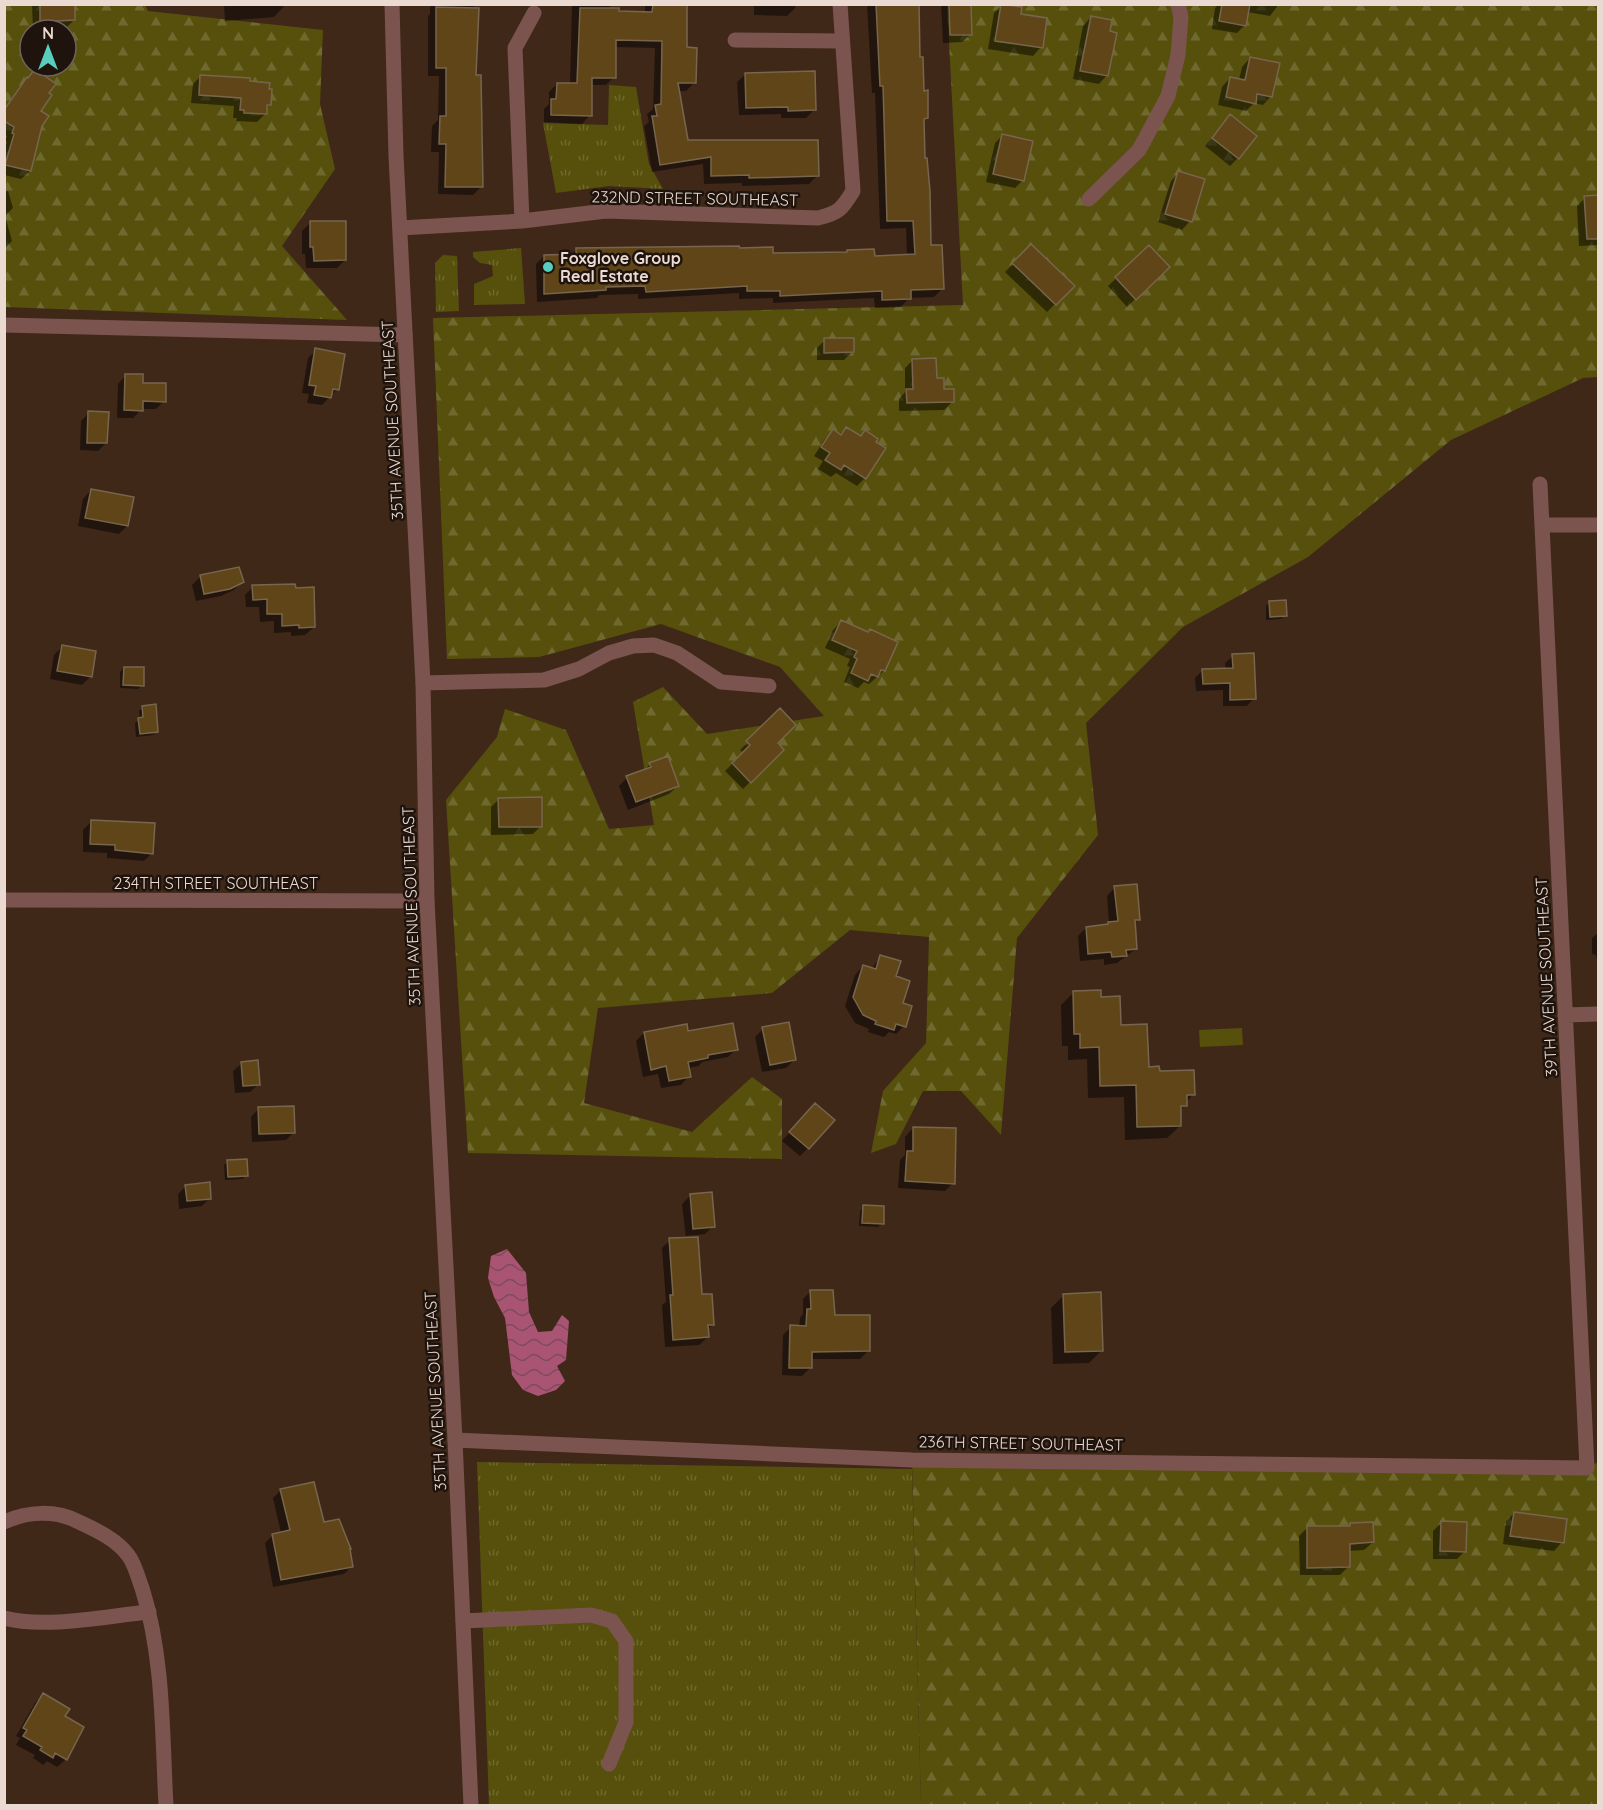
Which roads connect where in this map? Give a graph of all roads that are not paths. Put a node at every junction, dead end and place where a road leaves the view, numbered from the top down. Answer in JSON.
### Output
{"nodes":[{"id":1,"x":392,"y":4,"type":"edge"},
{"id":2,"x":840,"y":4,"type":"edge"},
{"id":3,"x":1178,"y":4,"type":"edge"},
{"id":4,"x":534,"y":13,"type":"dead end"},
{"id":5,"x":735,"y":40,"type":"dead end"},
{"id":6,"x":842,"y":41,"type":"junction"},
{"id":7,"x":1089,"y":198,"type":"dead end"},
{"id":8,"x":522,"y":221,"type":"junction"},
{"id":9,"x":400,"y":228,"type":"junction"},
{"id":10,"x":4,"y":325,"type":"edge"},
{"id":11,"x":405,"y":335,"type":"junction"},
{"id":12,"x":1540,"y":484,"type":"dead end"},
{"id":13,"x":1542,"y":525,"type":"junction"},
{"id":14,"x":1599,"y":525,"type":"edge"},
{"id":15,"x":423,"y":682,"type":"junction"},
{"id":16,"x":769,"y":686,"type":"dead end"},
{"id":17,"x":4,"y":900,"type":"edge"},
{"id":18,"x":427,"y":901,"type":"junction"},
{"id":19,"x":1599,"y":1014,"type":"edge"},
{"id":20,"x":1565,"y":1015,"type":"junction"},
{"id":21,"x":455,"y":1440,"type":"junction"},
{"id":22,"x":1587,"y":1468,"type":"joint"},
{"id":23,"x":4,"y":1522,"type":"edge"},
{"id":24,"x":149,"y":1611,"type":"junction"},
{"id":25,"x":4,"y":1618,"type":"edge"},
{"id":26,"x":463,"y":1621,"type":"junction"},
{"id":27,"x":609,"y":1764,"type":"dead end"},
{"id":28,"x":166,"y":1806,"type":"edge"},
{"id":29,"x":471,"y":1806,"type":"edge"}],
"edges":[{"from":1,"to":9,"type":"street","name":"35TH AVENUE SOUTHEAST"},
{"from":2,"to":6,"type":"street"},
{"from":3,"to":7,"type":"street"},
{"from":4,"to":8,"type":"street"},
{"from":5,"to":6,"type":"street"},
{"from":6,"to":8,"type":"street","name":"232ND STREET SOUTHEAST"},
{"from":8,"to":9,"type":"street","name":"232ND STREET SOUTHEAST"},
{"from":9,"to":11,"type":"street","name":"35TH AVENUE SOUTHEAST"},
{"from":10,"to":11,"type":"street"},
{"from":11,"to":15,"type":"street","name":"35TH AVENUE SOUTHEAST"},
{"from":12,"to":13,"type":"street","name":"39TH AVENUE SOUTHEAST"},
{"from":13,"to":14,"type":"street"},
{"from":13,"to":20,"type":"street","name":"39TH AVENUE SOUTHEAST"},
{"from":15,"to":16,"type":"street"},
{"from":15,"to":18,"type":"street","name":"35TH AVENUE SOUTHEAST"},
{"from":17,"to":18,"type":"street","name":"234TH STREET SOUTHEAST"},
{"from":18,"to":21,"type":"street","name":"35TH AVENUE SOUTHEAST"},
{"from":19,"to":20,"type":"street"},
{"from":20,"to":22,"type":"street","name":"39TH AVENUE SOUTHEAST"},
{"from":21,"to":22,"type":"street","name":"236TH STREET SOUTHEAST"},
{"from":21,"to":26,"type":"street","name":"35TH AVENUE SOUTHEAST"},
{"from":23,"to":24,"type":"street"},
{"from":24,"to":25,"type":"street"},
{"from":24,"to":28,"type":"street"},
{"from":26,"to":27,"type":"street"},
{"from":26,"to":29,"type":"street","name":"35TH AVENUE SOUTHEAST"}]}
